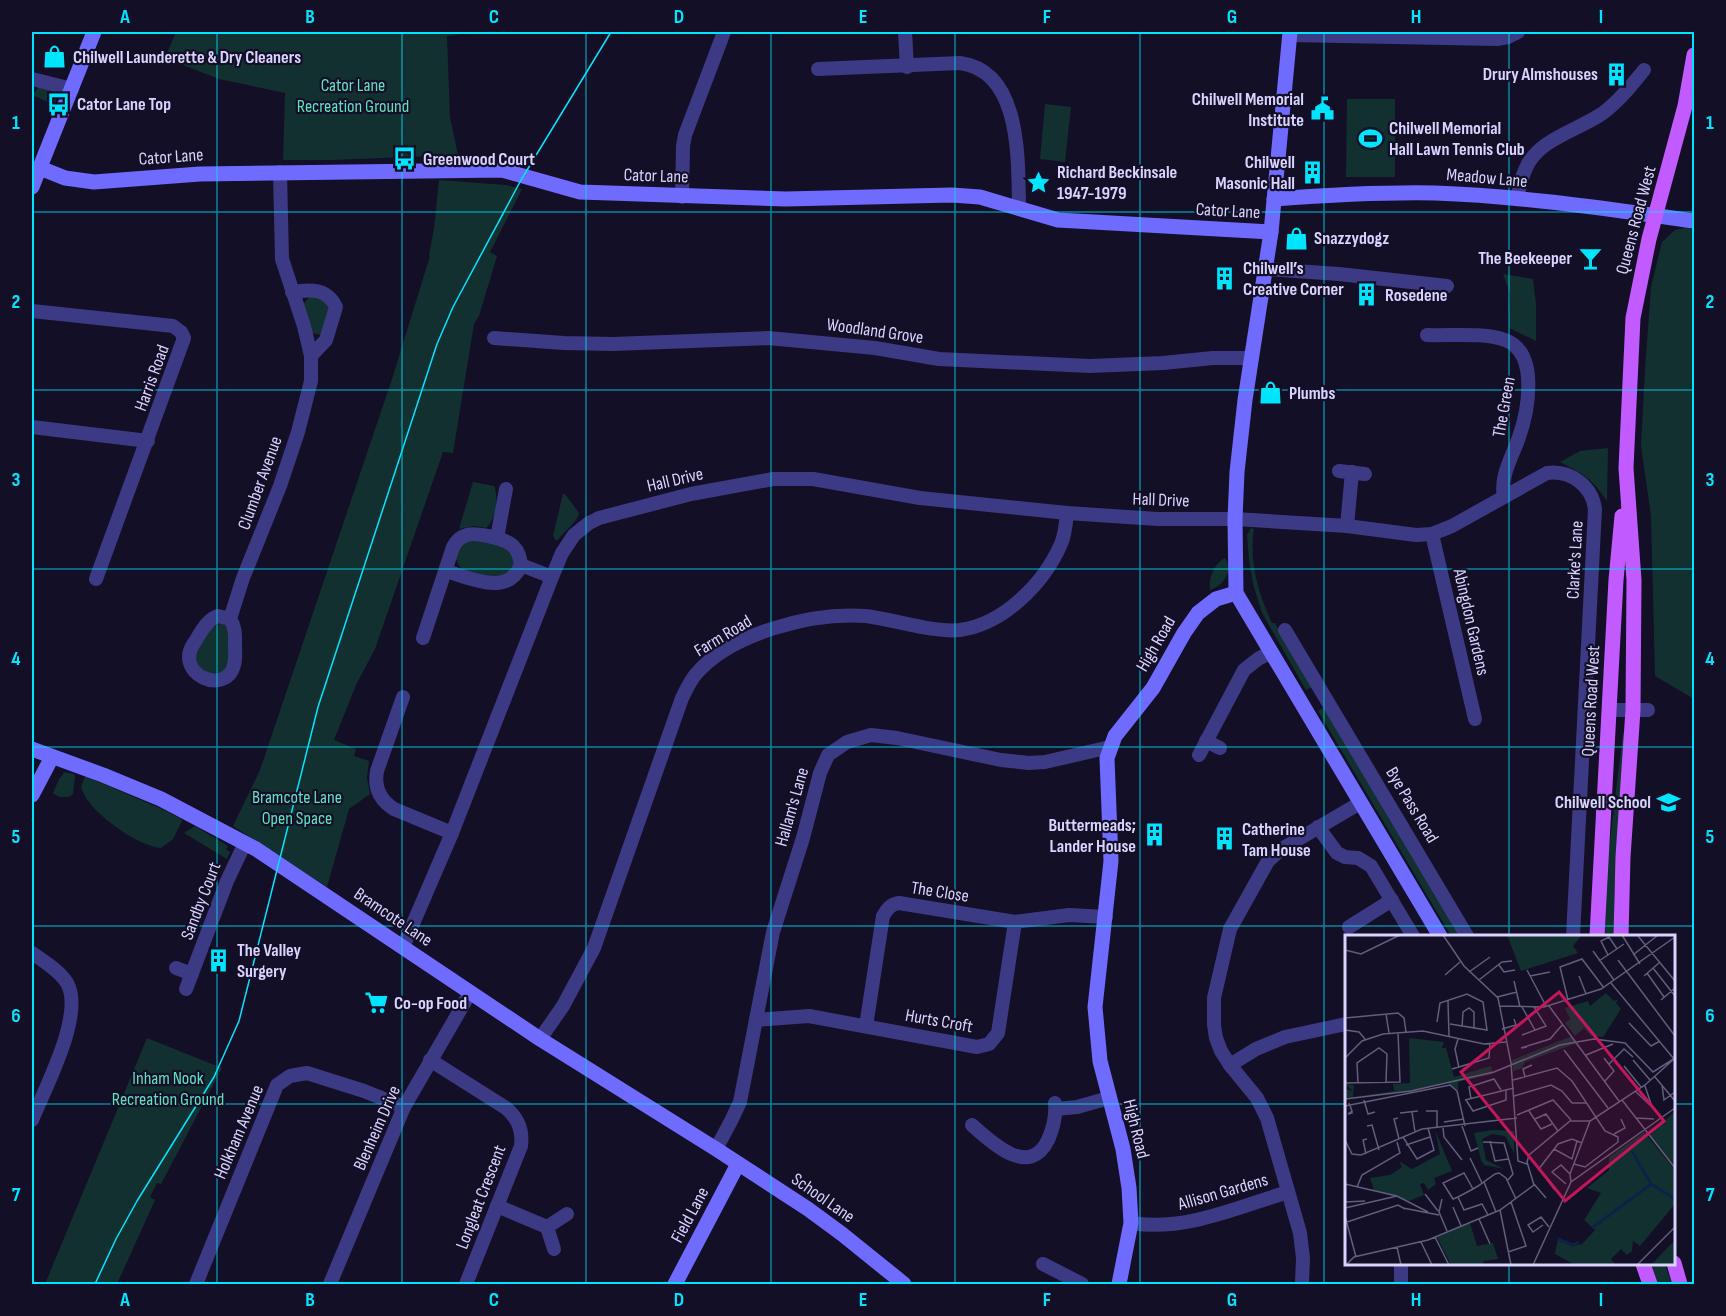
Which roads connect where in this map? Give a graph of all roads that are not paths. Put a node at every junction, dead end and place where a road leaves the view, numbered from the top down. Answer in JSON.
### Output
{"nodes":[{"id":1,"x":94,"y":32,"type":"edge"},
{"id":2,"x":724,"y":32,"type":"edge"},
{"id":3,"x":905,"y":32,"type":"edge"},
{"id":4,"x":1518,"y":32,"type":"edge"},
{"id":5,"x":1290,"y":33,"type":"edge"},
{"id":6,"x":1695,"y":55,"type":"edge"},
{"id":7,"x":907,"y":67,"type":"junction"},
{"id":8,"x":818,"y":69,"type":"dead end"},
{"id":9,"x":1644,"y":69,"type":"dead end"},
{"id":10,"x":32,"y":79,"type":"edge"},
{"id":11,"x":72,"y":89,"type":"junction"},
{"id":12,"x":40,"y":168,"type":"junction"},
{"id":13,"x":280,"y":172,"type":"junction"},
{"id":14,"x":32,"y":187,"type":"edge"},
{"id":15,"x":682,"y":197,"type":"junction"},
{"id":16,"x":1274,"y":199,"type":"junction"},
{"id":17,"x":1516,"y":199,"type":"junction"},
{"id":18,"x":1019,"y":209,"type":"junction"},
{"id":19,"x":1656,"y":214,"type":"junction"},
{"id":20,"x":1695,"y":221,"type":"edge"},
{"id":21,"x":1271,"y":232,"type":"junction"},
{"id":22,"x":1266,"y":269,"type":"junction"},
{"id":23,"x":1447,"y":286,"type":"dead end"},
{"id":24,"x":292,"y":292,"type":"junction"},
{"id":25,"x":32,"y":311,"type":"edge"},
{"id":26,"x":1426,"y":335,"type":"dead end"},
{"id":27,"x":1442,"y":335,"type":"junction"},
{"id":28,"x":494,"y":338,"type":"dead end"},
{"id":29,"x":1442,"y":350,"type":"dead end"},
{"id":30,"x":311,"y":356,"type":"junction"},
{"id":31,"x":1251,"y":358,"type":"junction"},
{"id":32,"x":32,"y":427,"type":"edge"},
{"id":33,"x":148,"y":441,"type":"junction"},
{"id":34,"x":1626,"y":468,"type":"junction"},
{"id":35,"x":1352,"y":472,"type":"dead end"},
{"id":36,"x":506,"y":489,"type":"dead end"},
{"id":37,"x":1504,"y":497,"type":"junction"},
{"id":38,"x":1068,"y":513,"type":"junction"},
{"id":39,"x":1235,"y":519,"type":"junction"},
{"id":40,"x":1347,"y":526,"type":"junction"},
{"id":41,"x":1432,"y":534,"type":"junction"},
{"id":42,"x":497,"y":538,"type":"junction"},
{"id":43,"x":521,"y":565,"type":"junction"},
{"id":44,"x":446,"y":571,"type":"junction"},
{"id":45,"x":552,"y":577,"type":"junction"},
{"id":46,"x":96,"y":579,"type":"dead end"},
{"id":47,"x":1236,"y":593,"type":"junction"},
{"id":48,"x":230,"y":619,"type":"junction"},
{"id":49,"x":1285,"y":630,"type":"dead end"},
{"id":50,"x":423,"y":638,"type":"dead end"},
{"id":51,"x":1271,"y":652,"type":"junction"},
{"id":52,"x":1323,"y":693,"type":"junction"},
{"id":53,"x":403,"y":697,"type":"dead end"},
{"id":54,"x":1302,"y":706,"type":"junction"},
{"id":55,"x":1609,"y":710,"type":"junction"},
{"id":56,"x":1641,"y":710,"type":"junction"},
{"id":57,"x":1475,"y":719,"type":"dead end"},
{"id":58,"x":1206,"y":741,"type":"junction"},
{"id":59,"x":1110,"y":747,"type":"junction"},
{"id":60,"x":1220,"y":748,"type":"dead end"},
{"id":61,"x":32,"y":749,"type":"edge"},
{"id":62,"x":1199,"y":755,"type":"dead end"},
{"id":63,"x":52,"y":757,"type":"junction"},
{"id":64,"x":32,"y":795,"type":"edge"},
{"id":65,"x":1360,"y":803,"type":"junction"},
{"id":66,"x":1318,"y":827,"type":"junction"},
{"id":67,"x":452,"y":833,"type":"junction"},
{"id":68,"x":245,"y":843,"type":"junction"},
{"id":69,"x":1392,"y":900,"type":"junction"},
{"id":70,"x":1106,"y":917,"type":"junction"},
{"id":71,"x":1015,"y":922,"type":"junction"},
{"id":72,"x":1349,"y":927,"type":"dead end"},
{"id":73,"x":1412,"y":935,"type":"edge"},
{"id":74,"x":1439,"y":935,"type":"edge"},
{"id":75,"x":1466,"y":935,"type":"edge"},
{"id":76,"x":1573,"y":935,"type":"edge"},
{"id":77,"x":1597,"y":935,"type":"edge"},
{"id":78,"x":1621,"y":935,"type":"edge"},
{"id":79,"x":403,"y":947,"type":"junction"},
{"id":80,"x":32,"y":952,"type":"edge"},
{"id":81,"x":176,"y":968,"type":"dead end"},
{"id":82,"x":192,"y":974,"type":"junction"},
{"id":83,"x":186,"y":989,"type":"dead end"},
{"id":84,"x":470,"y":993,"type":"junction"},
{"id":85,"x":756,"y":1020,"type":"junction"},
{"id":86,"x":1345,"y":1024,"type":"edge"},
{"id":87,"x":866,"y":1026,"type":"junction"},
{"id":88,"x":540,"y":1039,"type":"junction"},
{"id":89,"x":430,"y":1060,"type":"junction"},
{"id":90,"x":1230,"y":1065,"type":"junction"},
{"id":91,"x":1109,"y":1098,"type":"junction"},
{"id":92,"x":404,"y":1107,"type":"junction"},
{"id":93,"x":32,"y":1120,"type":"edge"},
{"id":94,"x":975,"y":1134,"type":"dead end"},
{"id":95,"x":716,"y":1149,"type":"junction"},
{"id":96,"x":738,"y":1164,"type":"junction"},
{"id":97,"x":1288,"y":1192,"type":"junction"},
{"id":98,"x":498,"y":1206,"type":"junction"},
{"id":99,"x":567,"y":1214,"type":"dead end"},
{"id":100,"x":1131,"y":1223,"type":"junction"},
{"id":101,"x":547,"y":1227,"type":"junction"},
{"id":102,"x":554,"y":1249,"type":"dead end"},
{"id":103,"x":1043,"y":1264,"type":"dead end"},
{"id":104,"x":1401,"y":1265,"type":"edge"},
{"id":105,"x":1644,"y":1265,"type":"edge"},
{"id":106,"x":1675,"y":1265,"type":"edge"},
{"id":107,"x":196,"y":1284,"type":"edge"},
{"id":108,"x":330,"y":1284,"type":"edge"},
{"id":109,"x":466,"y":1284,"type":"edge"},
{"id":110,"x":675,"y":1284,"type":"edge"},
{"id":111,"x":904,"y":1284,"type":"edge"},
{"id":112,"x":1082,"y":1284,"type":"edge"},
{"id":113,"x":1119,"y":1284,"type":"edge"},
{"id":114,"x":1302,"y":1284,"type":"edge"},
{"id":115,"x":1401,"y":1284,"type":"edge"},
{"id":116,"x":1650,"y":1284,"type":"edge"},
{"id":117,"x":1680,"y":1284,"type":"edge"}],
"edges":[{"from":1,"to":11,"type":"street"},
{"from":2,"to":15,"type":"street"},
{"from":3,"to":7,"type":"street"},
{"from":4,"to":5,"type":"street"},
{"from":5,"to":16,"type":"street"},
{"from":6,"to":19,"type":"main road","name":"Queens Road West"},
{"from":7,"to":8,"type":"street"},
{"from":7,"to":18,"type":"street"},
{"from":9,"to":17,"type":"street"},
{"from":10,"to":11,"type":"street"},
{"from":11,"to":12,"type":"street"},
{"from":12,"to":13,"type":"street","name":"Cator Lane"},
{"from":12,"to":14,"type":"street"},
{"from":13,"to":15,"type":"street","name":"Cator Lane"},
{"from":13,"to":24,"type":"street","name":"Clumber Avenue"},
{"from":15,"to":18,"type":"street","name":"Cator Lane"},
{"from":16,"to":17,"type":"street","name":"Meadow Lane"},
{"from":16,"to":21,"type":"street"},
{"from":17,"to":19,"type":"street","name":"Meadow Lane"},
{"from":18,"to":21,"type":"street","name":"Cator Lane"},
{"from":19,"to":20,"type":"street","name":"Meadow Lane"},
{"from":19,"to":34,"type":"main road","name":"Queens Road West"},
{"from":21,"to":22,"type":"street"},
{"from":22,"to":23,"type":"street"},
{"from":22,"to":31,"type":"street"},
{"from":24,"to":30,"type":"street","name":"Clumber Avenue"},
{"from":24,"to":30,"type":"street"},
{"from":25,"to":33,"type":"street","name":"Harris Road"},
{"from":26,"to":27,"type":"street"},
{"from":27,"to":29,"type":"street"},
{"from":27,"to":37,"type":"street","name":"The Green"},
{"from":28,"to":31,"type":"street","name":"Woodland Grove"},
{"from":30,"to":48,"type":"street","name":"Clumber Avenue"},
{"from":31,"to":39,"type":"street"},
{"from":32,"to":33,"type":"street"},
{"from":33,"to":46,"type":"street","name":"Harris Road"},
{"from":34,"to":55,"type":"main road","name":"Queens Road West"},
{"from":34,"to":56,"type":"main road","name":"Queens Road West"},
{"from":35,"to":40,"type":"street"},
{"from":36,"to":42,"type":"street"},
{"from":37,"to":41,"type":"street","name":"Clarke's Lane"},
{"from":37,"to":76,"type":"street","name":"Clarke's Lane"},
{"from":38,"to":39,"type":"street","name":"Hall Drive"},
{"from":38,"to":45,"type":"street","name":"Hall Drive"},
{"from":38,"to":88,"type":"street","name":"Farm Road"},
{"from":39,"to":40,"type":"street","name":"Clarke's Lane"},
{"from":39,"to":47,"type":"street"},
{"from":40,"to":41,"type":"street","name":"Clarke's Lane"},
{"from":41,"to":57,"type":"street","name":"Abingdon Gardens"},
{"from":42,"to":43,"type":"street"},
{"from":42,"to":44,"type":"street"},
{"from":43,"to":44,"type":"street"},
{"from":43,"to":45,"type":"street"},
{"from":44,"to":50,"type":"street"},
{"from":45,"to":67,"type":"street","name":"Hall Drive"},
{"from":47,"to":51,"type":"street"},
{"from":47,"to":59,"type":"street","name":"High Road"},
{"from":48,"to":48,"type":"street","name":"Clumber Avenue"},
{"from":49,"to":52,"type":"street","name":"Bye Pass Road"},
{"from":51,"to":54,"type":"street"},
{"from":51,"to":58,"type":"street"},
{"from":52,"to":54,"type":"street"},
{"from":52,"to":75,"type":"street","name":"Bye Pass Road"},
{"from":53,"to":67,"type":"street"},
{"from":54,"to":65,"type":"street"},
{"from":55,"to":56,"type":"street"},
{"from":55,"to":77,"type":"main road","name":"Queens Road West"},
{"from":56,"to":78,"type":"main road","name":"Queens Road West"},
{"from":58,"to":60,"type":"street"},
{"from":58,"to":62,"type":"street"},
{"from":59,"to":70,"type":"street","name":"High Road"},
{"from":59,"to":85,"type":"street","name":"Hallam's Lane"},
{"from":61,"to":63,"type":"street","name":"Bramcote Lane"},
{"from":63,"to":64,"type":"street"},
{"from":63,"to":68,"type":"street","name":"Bramcote Lane"},
{"from":65,"to":66,"type":"street","name":"Allison Gardens"},
{"from":65,"to":74,"type":"street"},
{"from":66,"to":69,"type":"street"},
{"from":66,"to":90,"type":"street","name":"Allison Gardens"},
{"from":67,"to":79,"type":"street","name":"Hall Drive"},
{"from":68,"to":79,"type":"street","name":"Bramcote Lane"},
{"from":68,"to":82,"type":"street","name":"Sandby Court"},
{"from":69,"to":72,"type":"street"},
{"from":69,"to":73,"type":"street"},
{"from":70,"to":71,"type":"street","name":"The Close"},
{"from":70,"to":91,"type":"street","name":"High Road"},
{"from":71,"to":87,"type":"street","name":"The Close"},
{"from":71,"to":87,"type":"street","name":"Hurts Croft"},
{"from":79,"to":84,"type":"street","name":"Bramcote Lane"},
{"from":80,"to":93,"type":"street"},
{"from":81,"to":82,"type":"street"},
{"from":82,"to":83,"type":"street","name":"Sandby Court"},
{"from":84,"to":88,"type":"street","name":"Bramcote Lane"},
{"from":84,"to":89,"type":"street","name":"Blenheim Drive"},
{"from":85,"to":87,"type":"street","name":"Hurts Croft"},
{"from":85,"to":95,"type":"street","name":"Hallam's Lane"},
{"from":86,"to":90,"type":"street"},
{"from":88,"to":95,"type":"street","name":"Bramcote Lane"},
{"from":89,"to":92,"type":"street","name":"Blenheim Drive"},
{"from":89,"to":98,"type":"street","name":"Longleat Crescent"},
{"from":90,"to":97,"type":"street","name":"Allison Gardens"},
{"from":91,"to":94,"type":"street"},
{"from":91,"to":100,"type":"street","name":"High Road"},
{"from":92,"to":107,"type":"street","name":"Holkham Avenue"},
{"from":92,"to":108,"type":"street","name":"Blenheim Drive"},
{"from":95,"to":96,"type":"street","name":"School Lane"},
{"from":96,"to":110,"type":"street","name":"Field Lane"},
{"from":96,"to":111,"type":"street","name":"School Lane"},
{"from":97,"to":100,"type":"street","name":"Allison Gardens"},
{"from":97,"to":114,"type":"street","name":"Allison Gardens"},
{"from":98,"to":101,"type":"street"},
{"from":98,"to":109,"type":"street","name":"Longleat Crescent"},
{"from":99,"to":101,"type":"street"},
{"from":100,"to":113,"type":"street","name":"High Road"},
{"from":101,"to":102,"type":"street"},
{"from":103,"to":112,"type":"street"},
{"from":104,"to":115,"type":"street"},
{"from":105,"to":116,"type":"main road"},
{"from":106,"to":117,"type":"main road"}]}
